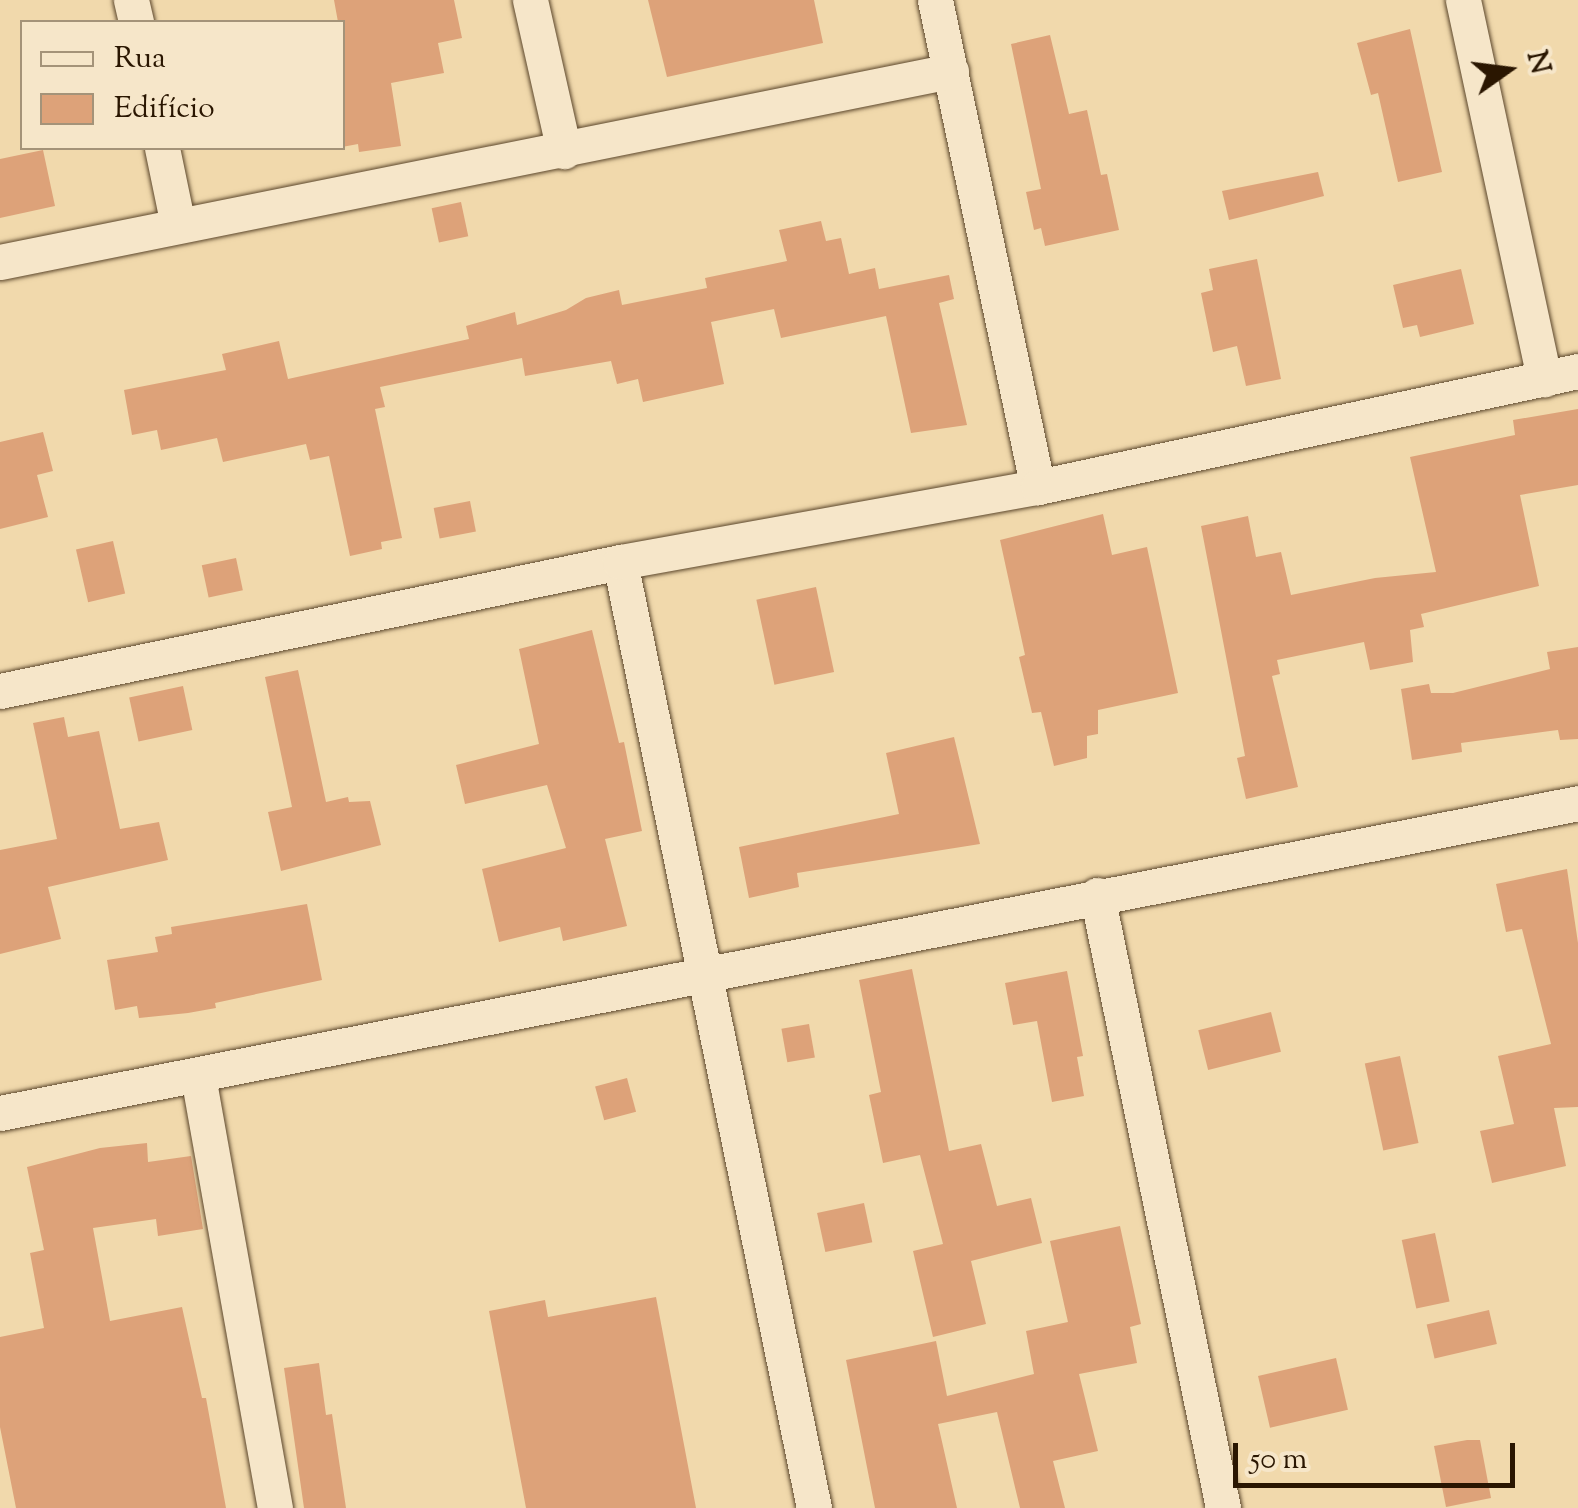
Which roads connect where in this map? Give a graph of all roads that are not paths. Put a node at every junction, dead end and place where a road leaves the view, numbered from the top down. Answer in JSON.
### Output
{"nodes":[{"id":1,"x":530,"y":0,"type":"edge"},
{"id":2,"x":935,"y":0,"type":"edge"},
{"id":3,"x":1463,"y":0,"type":"edge"},
{"id":4,"x":951,"y":71,"type":"junction"},
{"id":5,"x":162,"y":150,"type":"edge"},
{"id":6,"x":564,"y":151,"type":"junction"},
{"id":7,"x":178,"y":224,"type":"junction"},
{"id":8,"x":0,"y":262,"type":"edge"},
{"id":9,"x":1561,"y":375,"type":"edge"},
{"id":10,"x":1038,"y":487,"type":"junction"},
{"id":11,"x":620,"y":562,"type":"junction"},
{"id":12,"x":0,"y":691,"type":"edge"},
{"id":13,"x":1578,"y":803,"type":"edge"},
{"id":14,"x":1097,"y":895,"type":"junction"},
{"id":15,"x":706,"y":976,"type":"junction"},
{"id":16,"x":198,"y":1076,"type":"junction"},
{"id":17,"x":0,"y":1113,"type":"edge"},
{"id":18,"x":276,"y":1508,"type":"edge"},
{"id":19,"x":814,"y":1508,"type":"edge"},
{"id":20,"x":1223,"y":1508,"type":"edge"}],
"edges":[{"from":1,"to":6,"type":"street"},
{"from":2,"to":4,"type":"street"},
{"from":3,"to":9,"type":"street"},
{"from":4,"to":6,"type":"street"},
{"from":4,"to":10,"type":"street"},
{"from":5,"to":7,"type":"street"},
{"from":6,"to":7,"type":"street"},
{"from":7,"to":8,"type":"street"},
{"from":9,"to":10,"type":"street"},
{"from":10,"to":11,"type":"street"},
{"from":11,"to":12,"type":"street"},
{"from":11,"to":15,"type":"street"},
{"from":13,"to":14,"type":"street"},
{"from":14,"to":15,"type":"street"},
{"from":14,"to":20,"type":"street"},
{"from":15,"to":16,"type":"street"},
{"from":15,"to":19,"type":"street"},
{"from":16,"to":17,"type":"street"},
{"from":16,"to":18,"type":"street"}]}
